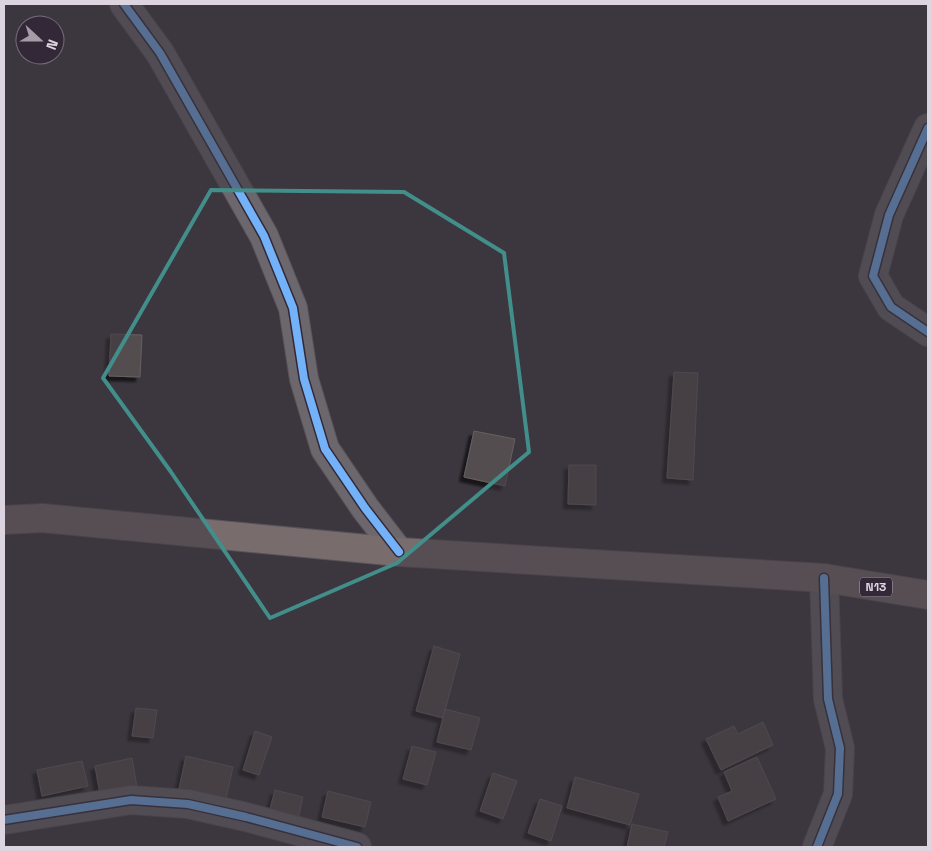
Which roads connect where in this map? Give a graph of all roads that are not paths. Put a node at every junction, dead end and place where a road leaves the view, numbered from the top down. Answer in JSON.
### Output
{"nodes":[{"id":1,"x":124,"y":4,"type":"edge"},
{"id":2,"x":928,"y":128,"type":"edge"},
{"id":3,"x":928,"y":332,"type":"edge"},
{"id":4,"x":4,"y":520,"type":"edge"},
{"id":5,"x":399,"y":552,"type":"junction"},
{"id":6,"x":824,"y":578,"type":"junction"},
{"id":7,"x":928,"y":595,"type":"edge"},
{"id":8,"x":4,"y":820,"type":"edge"},
{"id":9,"x":357,"y":847,"type":"edge"},
{"id":10,"x":817,"y":847,"type":"edge"}],
"edges":[{"from":1,"to":5,"type":"street"},
{"from":2,"to":3,"type":"street"},
{"from":4,"to":5,"type":"main road","number":"N13"},
{"from":5,"to":6,"type":"main road","number":"N13"},
{"from":6,"to":7,"type":"main road","number":"N13"},
{"from":6,"to":10,"type":"street"},
{"from":8,"to":9,"type":"street"}]}
